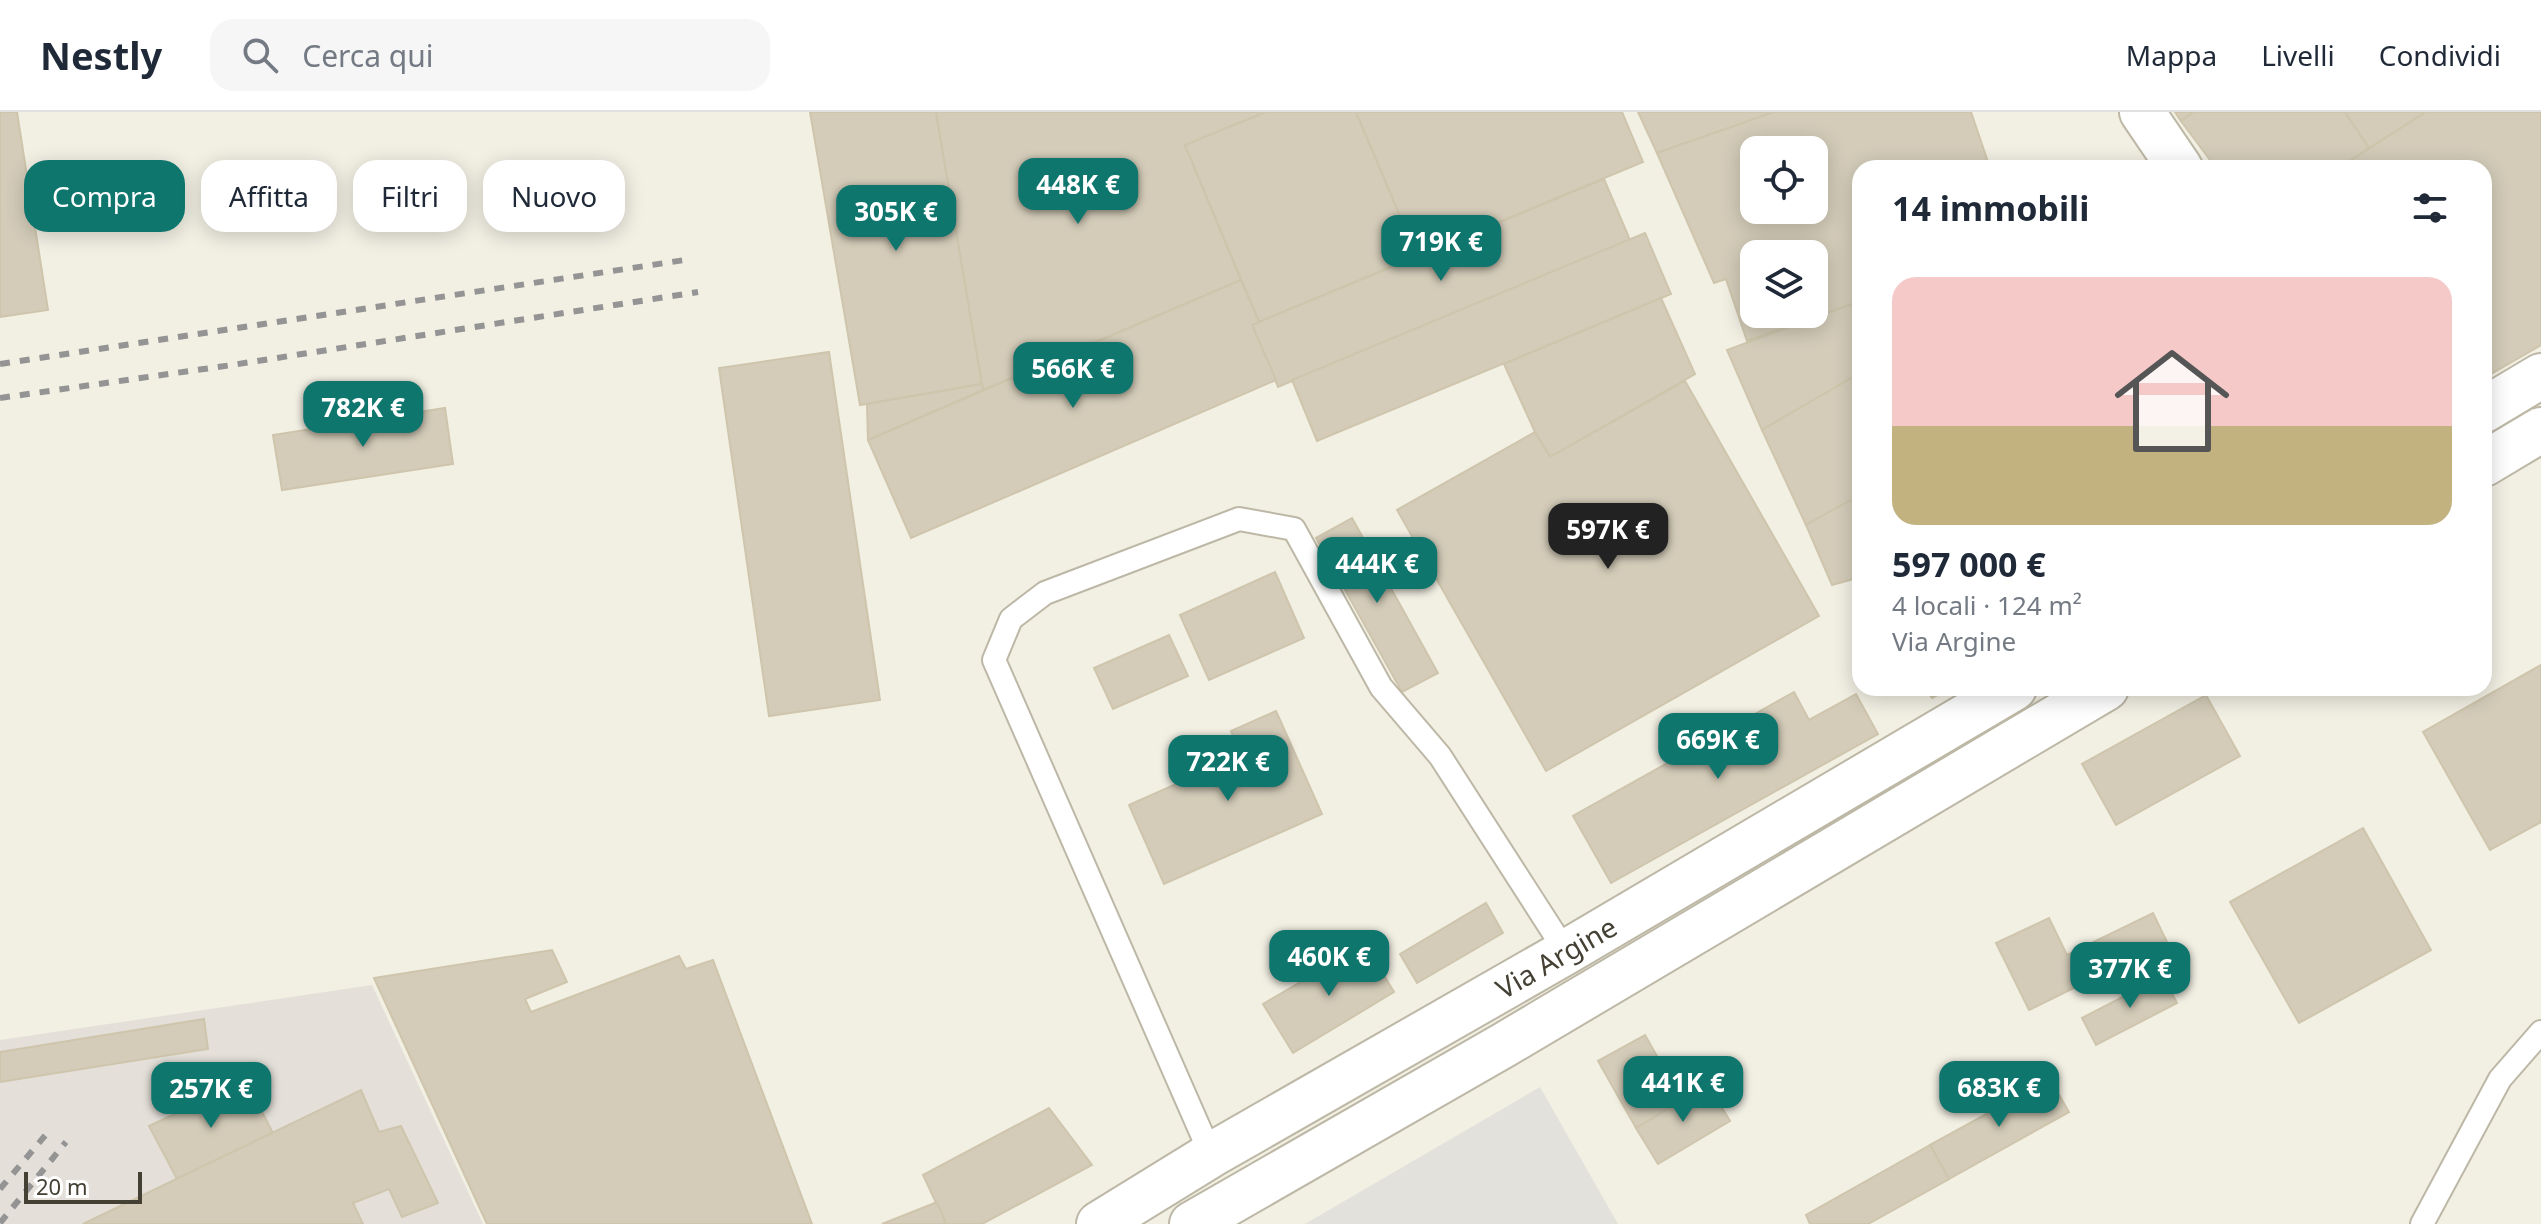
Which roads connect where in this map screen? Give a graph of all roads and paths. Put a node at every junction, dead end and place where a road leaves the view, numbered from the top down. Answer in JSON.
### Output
{"nodes":[{"id":1,"x":2142,"y":112,"type":"edge"},
{"id":2,"x":2175,"y":160,"type":"edge"},
{"id":3,"x":2541,"y":376,"type":"edge"},
{"id":4,"x":2492,"y":405,"type":"edge"},
{"id":5,"x":2541,"y":430,"type":"edge"},
{"id":6,"x":2492,"y":459,"type":"edge"},
{"id":7,"x":2000,"y":696,"type":"edge"},
{"id":8,"x":2093,"y":696,"type":"edge"},
{"id":9,"x":1566,"y":952,"type":"junction"},
{"id":10,"x":2541,"y":1032,"type":"edge"},
{"id":11,"x":1211,"y":1155,"type":"junction"},
{"id":12,"x":1099,"y":1224,"type":"edge"},
{"id":13,"x":1192,"y":1224,"type":"edge"},
{"id":14,"x":2422,"y":1224,"type":"edge"}],
"edges":[{"from":1,"to":2,"type":"street"},
{"from":3,"to":4,"type":"street"},
{"from":5,"to":6,"type":"street"},
{"from":7,"to":9,"type":"street","name":"Via Argine"},
{"from":8,"to":13,"type":"street","name":"Via Argine"},
{"from":9,"to":11,"type":"street","name":"Via Argine"},
{"from":9,"to":11,"type":"lane"},
{"from":10,"to":14,"type":"lane"},
{"from":11,"to":12,"type":"street","name":"Via Argine"}]}
